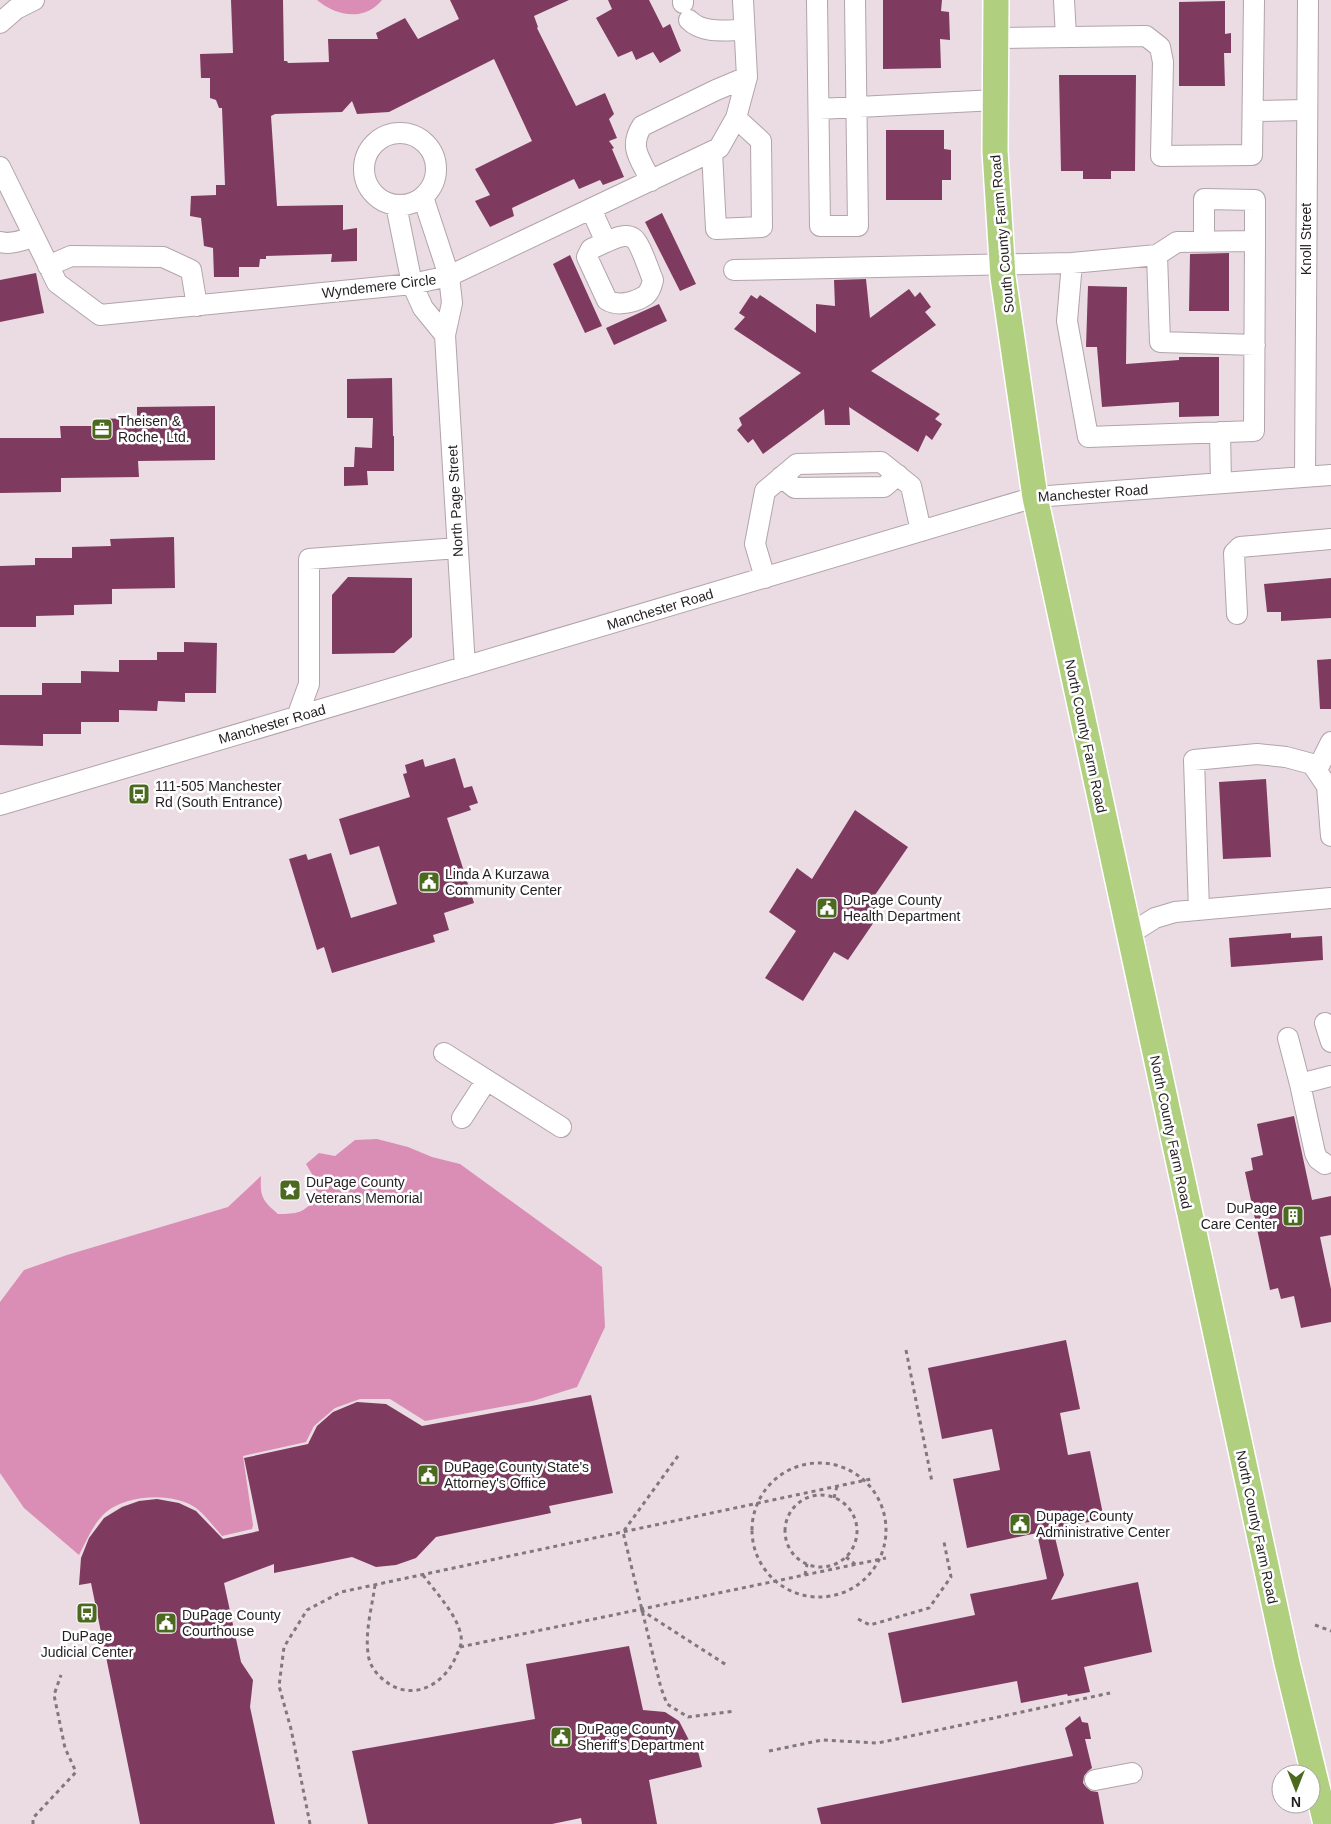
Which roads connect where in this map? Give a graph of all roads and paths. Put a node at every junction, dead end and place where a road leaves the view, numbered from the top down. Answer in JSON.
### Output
{"nodes":[{"id":1,"x":34,"y":0,"type":"edge"},
{"id":2,"x":743,"y":0,"type":"edge"},
{"id":3,"x":817,"y":0,"type":"edge"},
{"id":4,"x":855,"y":0,"type":"edge"},
{"id":5,"x":996,"y":0,"type":"edge"},
{"id":6,"x":1064,"y":0,"type":"edge"},
{"id":7,"x":1254,"y":0,"type":"edge"},
{"id":8,"x":1308,"y":0,"type":"edge"},
{"id":9,"x":685,"y":8,"type":"edge"},
{"id":10,"x":0,"y":23,"type":"edge"},
{"id":11,"x":744,"y":30,"type":"junction"},
{"id":12,"x":1066,"y":37,"type":"junction"},
{"id":13,"x":996,"y":38,"type":"junction"},
{"id":14,"x":747,"y":77,"type":"junction"},
{"id":15,"x":996,"y":100,"type":"junction"},
{"id":16,"x":856,"y":107,"type":"junction"},
{"id":17,"x":819,"y":109,"type":"junction"},
{"id":18,"x":1307,"y":110,"type":"junction"},
{"id":19,"x":1253,"y":111,"type":"junction"},
{"id":20,"x":736,"y":118,"type":"junction"},
{"id":21,"x":712,"y":152,"type":"junction"},
{"id":22,"x":0,"y":167,"type":"edge"},
{"id":23,"x":651,"y":181,"type":"junction"},
{"id":24,"x":423,"y":197,"type":"junction"},
{"id":25,"x":396,"y":205,"type":"junction"},
{"id":26,"x":592,"y":209,"type":"junction"},
{"id":27,"x":34,"y":236,"type":"junction"},
{"id":28,"x":1204,"y":241,"type":"junction"},
{"id":29,"x":1255,"y":241,"type":"junction"},
{"id":30,"x":0,"y":242,"type":"edge"},
{"id":31,"x":606,"y":242,"type":"dead end"},
{"id":32,"x":1157,"y":255,"type":"junction"},
{"id":33,"x":1072,"y":263,"type":"junction"},
{"id":34,"x":48,"y":266,"type":"junction"},
{"id":35,"x":1002,"y":266,"type":"junction"},
{"id":36,"x":734,"y":270,"type":"dead end"},
{"id":37,"x":449,"y":276,"type":"junction"},
{"id":38,"x":412,"y":284,"type":"junction"},
{"id":39,"x":197,"y":306,"type":"junction"},
{"id":40,"x":445,"y":335,"type":"junction"},
{"id":41,"x":1255,"y":345,"type":"junction"},
{"id":42,"x":1220,"y":432,"type":"junction"},
{"id":43,"x":1331,"y":475,"type":"edge"},
{"id":44,"x":1305,"y":477,"type":"junction"},
{"id":45,"x":1221,"y":483,"type":"junction"},
{"id":46,"x":1035,"y":497,"type":"junction"},
{"id":47,"x":921,"y":531,"type":"junction"},
{"id":48,"x":1331,"y":539,"type":"edge"},
{"id":49,"x":458,"y":548,"type":"junction"},
{"id":50,"x":765,"y":578,"type":"junction"},
{"id":51,"x":1237,"y":614,"type":"dead end"},
{"id":52,"x":465,"y":667,"type":"junction"},
{"id":53,"x":309,"y":684,"type":"junction"},
{"id":54,"x":334,"y":706,"type":"junction"},
{"id":55,"x":297,"y":717,"type":"junction"},
{"id":56,"x":1331,"y":742,"type":"edge"},
{"id":57,"x":1325,"y":781,"type":"edge"},
{"id":58,"x":0,"y":805,"type":"edge"},
{"id":59,"x":1331,"y":836,"type":"edge"},
{"id":60,"x":1331,"y":898,"type":"edge"},
{"id":61,"x":1199,"y":910,"type":"junction"},
{"id":62,"x":1128,"y":935,"type":"junction"},
{"id":63,"x":1288,"y":1038,"type":"dead end"},
{"id":64,"x":444,"y":1053,"type":"dead end"},
{"id":65,"x":1331,"y":1076,"type":"edge"},
{"id":66,"x":486,"y":1081,"type":"junction"},
{"id":67,"x":1300,"y":1084,"type":"junction"},
{"id":68,"x":462,"y":1118,"type":"dead end"},
{"id":69,"x":561,"y":1128,"type":"dead end"},
{"id":70,"x":1325,"y":1164,"type":"dead end"},
{"id":71,"x":906,"y":1350,"type":"dead end"},
{"id":72,"x":678,"y":1456,"type":"dead end"},
{"id":73,"x":871,"y":1479,"type":"dead end"},
{"id":74,"x":865,"y":1480,"type":"junction"},
{"id":75,"x":932,"y":1482,"type":"dead end"},
{"id":76,"x":836,"y":1486,"type":"junction"},
{"id":77,"x":813,"y":1494,"type":"junction"},
{"id":78,"x":788,"y":1497,"type":"junction"},
{"id":79,"x":834,"y":1498,"type":"junction"},
{"id":80,"x":756,"y":1504,"type":"junction"},
{"id":81,"x":796,"y":1505,"type":"junction"},
{"id":82,"x":623,"y":1532,"type":"junction"},
{"id":83,"x":944,"y":1542,"type":"dead end"},
{"id":84,"x":846,"y":1557,"type":"junction"},
{"id":85,"x":886,"y":1558,"type":"dead end"},
{"id":86,"x":880,"y":1559,"type":"junction"},
{"id":87,"x":807,"y":1564,"type":"junction"},
{"id":88,"x":856,"y":1565,"type":"junction"},
{"id":89,"x":829,"y":1568,"type":"junction"},
{"id":90,"x":423,"y":1575,"type":"junction"},
{"id":91,"x":805,"y":1575,"type":"junction"},
{"id":92,"x":775,"y":1581,"type":"junction"},
{"id":93,"x":375,"y":1585,"type":"junction"},
{"id":94,"x":641,"y":1610,"type":"junction"},
{"id":95,"x":858,"y":1619,"type":"dead end"},
{"id":96,"x":1315,"y":1625,"type":"dead end"},
{"id":97,"x":1331,"y":1631,"type":"edge"},
{"id":98,"x":460,"y":1647,"type":"junction"},
{"id":99,"x":728,"y":1666,"type":"dead end"},
{"id":100,"x":60,"y":1676,"type":"dead end"},
{"id":101,"x":1110,"y":1693,"type":"dead end"},
{"id":102,"x":735,"y":1711,"type":"dead end"},
{"id":103,"x":769,"y":1751,"type":"dead end"},
{"id":104,"x":1132,"y":1773,"type":"dead end"},
{"id":105,"x":1095,"y":1780,"type":"dead end"},
{"id":106,"x":33,"y":1824,"type":"edge"},
{"id":107,"x":310,"y":1824,"type":"edge"},
{"id":108,"x":1326,"y":1824,"type":"edge"}],
"edges":[{"from":1,"to":10,"type":"street"},
{"from":2,"to":11,"type":"street","name":"Wyndemere Circle"},
{"from":3,"to":17,"type":"street"},
{"from":4,"to":16,"type":"street"},
{"from":5,"to":13,"type":"main road","name":"South County Farm Road"},
{"from":6,"to":12,"type":"street"},
{"from":7,"to":19,"type":"street"},
{"from":8,"to":18,"type":"street","name":"Knoll Street"},
{"from":9,"to":11,"type":"street"},
{"from":11,"to":14,"type":"street","name":"Wyndemere Circle"},
{"from":12,"to":13,"type":"street"},
{"from":12,"to":19,"type":"street"},
{"from":13,"to":15,"type":"main road","name":"South County Farm Road"},
{"from":14,"to":20,"type":"street","name":"Wyndemere Circle"},
{"from":14,"to":23,"type":"street"},
{"from":15,"to":16,"type":"street"},
{"from":15,"to":35,"type":"main road","name":"South County Farm Road"},
{"from":16,"to":17,"type":"street"},
{"from":16,"to":17,"type":"street"},
{"from":18,"to":19,"type":"street"},
{"from":18,"to":44,"type":"street","name":"Knoll Street"},
{"from":20,"to":21,"type":"street","name":"Wyndemere Circle"},
{"from":20,"to":21,"type":"street"},
{"from":21,"to":23,"type":"street","name":"Wyndemere Circle"},
{"from":22,"to":27,"type":"street","name":"Wyndemere Circle"},
{"from":23,"to":26,"type":"street","name":"Wyndemere Circle"},
{"from":24,"to":25,"type":"street"},
{"from":24,"to":25,"type":"street"},
{"from":24,"to":37,"type":"street","name":"North Page Street"},
{"from":25,"to":38,"type":"street"},
{"from":26,"to":31,"type":"street"},
{"from":26,"to":37,"type":"street","name":"Wyndemere Circle"},
{"from":27,"to":30,"type":"street"},
{"from":27,"to":34,"type":"street","name":"Wyndemere Circle"},
{"from":28,"to":29,"type":"street"},
{"from":28,"to":29,"type":"street"},
{"from":28,"to":32,"type":"street"},
{"from":29,"to":41,"type":"street"},
{"from":32,"to":33,"type":"street"},
{"from":32,"to":41,"type":"street"},
{"from":33,"to":35,"type":"street"},
{"from":33,"to":42,"type":"street"},
{"from":34,"to":39,"type":"street","name":"Wyndemere Circle"},
{"from":34,"to":39,"type":"street"},
{"from":35,"to":36,"type":"street"},
{"from":35,"to":46,"type":"main road","name":"South County Farm Road"},
{"from":37,"to":38,"type":"street","name":"Wyndemere Circle"},
{"from":37,"to":40,"type":"street","name":"North Page Street"},
{"from":38,"to":39,"type":"street","name":"Wyndemere Circle"},
{"from":38,"to":40,"type":"street"},
{"from":40,"to":49,"type":"street","name":"North Page Street"},
{"from":41,"to":42,"type":"street"},
{"from":42,"to":45,"type":"street"},
{"from":43,"to":44,"type":"street","name":"Manchester Road"},
{"from":44,"to":45,"type":"street","name":"Manchester Road"},
{"from":45,"to":46,"type":"street","name":"Manchester Road"},
{"from":46,"to":47,"type":"street","name":"Manchester Road"},
{"from":46,"to":62,"type":"main road","name":"North County Farm Road"},
{"from":47,"to":50,"type":"street","name":"Manchester Road"},
{"from":47,"to":50,"type":"street"},
{"from":48,"to":51,"type":"street"},
{"from":49,"to":52,"type":"street","name":"North Page Street"},
{"from":49,"to":53,"type":"street"},
{"from":50,"to":52,"type":"street","name":"Manchester Road"},
{"from":52,"to":54,"type":"street","name":"Manchester Road"},
{"from":53,"to":54,"type":"street"},
{"from":53,"to":55,"type":"street"},
{"from":54,"to":55,"type":"street","name":"Manchester Road"},
{"from":55,"to":58,"type":"street","name":"Manchester Road"},
{"from":56,"to":57,"type":"street"},
{"from":57,"to":59,"type":"street"},
{"from":57,"to":61,"type":"street"},
{"from":60,"to":61,"type":"street"},
{"from":61,"to":62,"type":"street"},
{"from":62,"to":108,"type":"main road","name":"North County Farm Road"},
{"from":63,"to":67,"type":"street"},
{"from":64,"to":66,"type":"street"},
{"from":65,"to":67,"type":"street"},
{"from":66,"to":68,"type":"street"},
{"from":66,"to":69,"type":"street"},
{"from":67,"to":70,"type":"street"},
{"from":71,"to":75,"type":"path"},
{"from":72,"to":82,"type":"path"},
{"from":73,"to":74,"type":"path"},
{"from":74,"to":76,"type":"path"},
{"from":74,"to":80,"type":"path"},
{"from":74,"to":86,"type":"path"},
{"from":76,"to":77,"type":"path"},
{"from":76,"to":79,"type":"path"},
{"from":77,"to":78,"type":"path"},
{"from":77,"to":79,"type":"path"},
{"from":77,"to":81,"type":"path"},
{"from":78,"to":80,"type":"path"},
{"from":78,"to":81,"type":"path"},
{"from":79,"to":84,"type":"path"},
{"from":80,"to":82,"type":"path"},
{"from":80,"to":92,"type":"path"},
{"from":81,"to":87,"type":"path"},
{"from":82,"to":90,"type":"path"},
{"from":82,"to":94,"type":"path"},
{"from":83,"to":95,"type":"path"},
{"from":84,"to":88,"type":"path"},
{"from":84,"to":89,"type":"path"},
{"from":85,"to":86,"type":"path"},
{"from":86,"to":88,"type":"path"},
{"from":86,"to":92,"type":"path"},
{"from":87,"to":89,"type":"path"},
{"from":87,"to":91,"type":"path"},
{"from":88,"to":89,"type":"path"},
{"from":89,"to":91,"type":"path"},
{"from":90,"to":93,"type":"path"},
{"from":90,"to":98,"type":"path"},
{"from":91,"to":92,"type":"path"},
{"from":92,"to":94,"type":"path"},
{"from":93,"to":98,"type":"path"},
{"from":93,"to":107,"type":"path"},
{"from":94,"to":98,"type":"path"},
{"from":94,"to":99,"type":"path"},
{"from":94,"to":102,"type":"path"},
{"from":96,"to":97,"type":"path"},
{"from":100,"to":106,"type":"path"},
{"from":101,"to":103,"type":"path"},
{"from":104,"to":105,"type":"street"}]}
